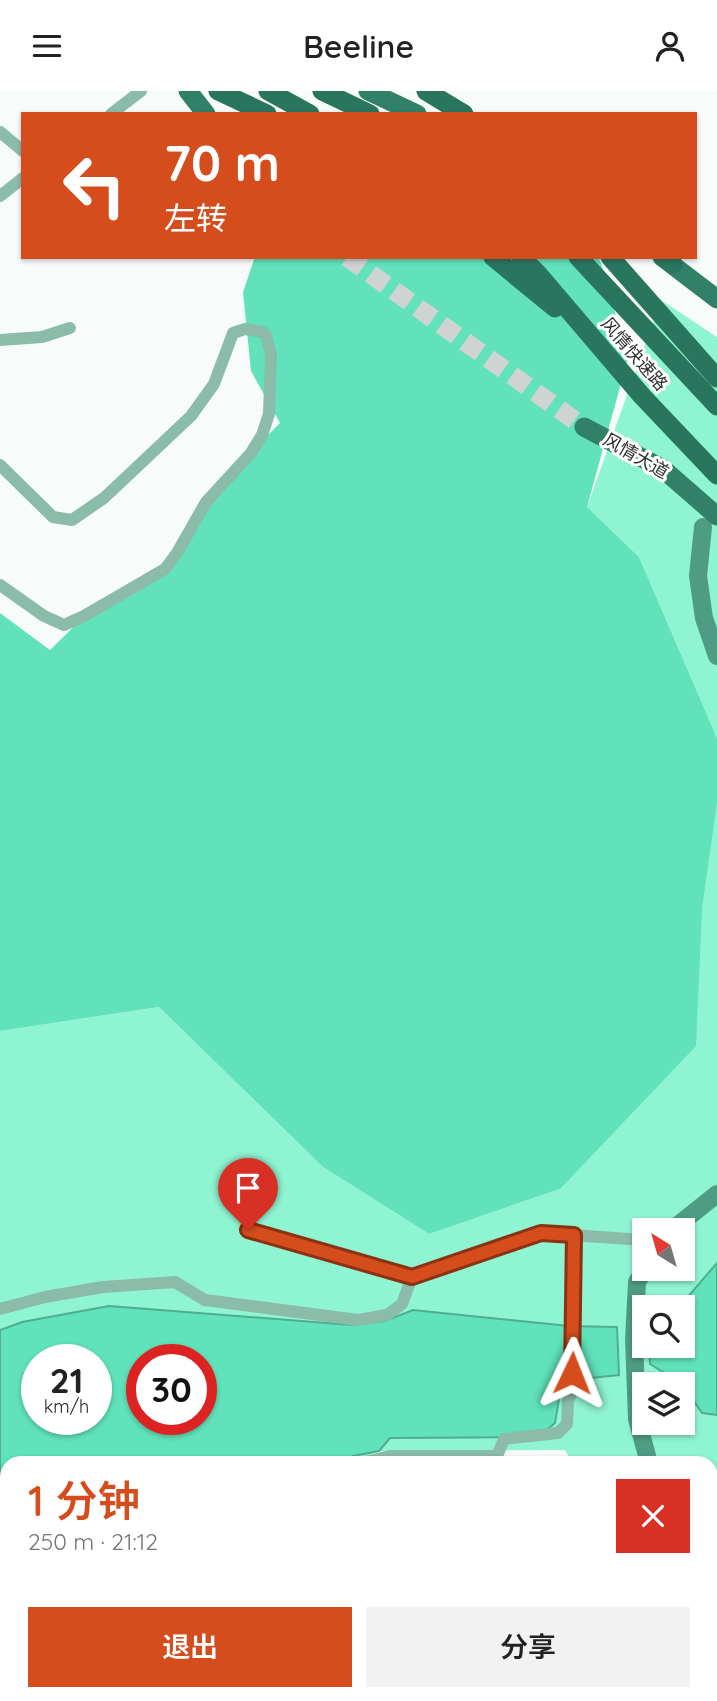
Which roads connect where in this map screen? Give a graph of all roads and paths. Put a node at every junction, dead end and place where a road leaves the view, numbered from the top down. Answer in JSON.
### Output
{"nodes":[{"id":1,"x":141,"y":91,"type":"edge"},
{"id":2,"x":188,"y":91,"type":"edge"},
{"id":3,"x":218,"y":91,"type":"edge"},
{"id":4,"x":268,"y":91,"type":"edge"},
{"id":5,"x":323,"y":91,"type":"edge"},
{"id":6,"x":368,"y":91,"type":"edge"},
{"id":7,"x":426,"y":91,"type":"edge"},
{"id":8,"x":456,"y":108,"type":"edge"},
{"id":9,"x":114,"y":112,"type":"edge"},
{"id":10,"x":204,"y":112,"type":"edge"},
{"id":11,"x":263,"y":112,"type":"edge"},
{"id":12,"x":306,"y":112,"type":"edge"},
{"id":13,"x":366,"y":112,"type":"edge"},
{"id":14,"x":413,"y":112,"type":"edge"},
{"id":15,"x":0,"y":132,"type":"edge"},
{"id":16,"x":21,"y":149,"type":"edge"},
{"id":17,"x":21,"y":180,"type":"edge"},
{"id":18,"x":0,"y":196,"type":"edge"},
{"id":19,"x":496,"y":259,"type":"edge"},
{"id":20,"x":523,"y":259,"type":"edge"},
{"id":21,"x":580,"y":259,"type":"edge"},
{"id":22,"x":612,"y":259,"type":"edge"},
{"id":23,"x":666,"y":260,"type":"edge"},
{"id":24,"x":717,"y":299,"type":"edge"},
{"id":25,"x":70,"y":328,"type":"dead end"},
{"id":26,"x":592,"y":337,"type":"junction"},
{"id":27,"x":0,"y":339,"type":"edge"},
{"id":28,"x":717,"y":378,"type":"edge"},
{"id":29,"x":717,"y":406,"type":"edge"},
{"id":30,"x":584,"y":427,"type":"tunnel mouth"},
{"id":31,"x":0,"y":465,"type":"edge"},
{"id":32,"x":717,"y":475,"type":"edge"},
{"id":33,"x":710,"y":521,"type":"edge"},
{"id":34,"x":0,"y":585,"type":"edge"},
{"id":35,"x":717,"y":656,"type":"edge"},
{"id":36,"x":717,"y":1194,"type":"edge"},
{"id":37,"x":684,"y":1218,"type":"edge"},
{"id":38,"x":248,"y":1230,"type":"dead end"},
{"id":39,"x":574,"y":1235,"type":"junction"},
{"id":40,"x":632,"y":1239,"type":"edge"},
{"id":41,"x":412,"y":1277,"type":"junction"},
{"id":42,"x":640,"y":1281,"type":"edge"},
{"id":43,"x":0,"y":1309,"type":"edge"},
{"id":44,"x":390,"y":1456,"type":"edge"},
{"id":45,"x":497,"y":1456,"type":"edge"},
{"id":46,"x":497,"y":1456,"type":"edge"},
{"id":47,"x":647,"y":1456,"type":"edge"}],
"edges":[{"from":1,"to":9,"type":"street"},
{"from":2,"to":10,"type":"main road"},
{"from":3,"to":11,"type":"highway"},
{"from":4,"to":12,"type":"highway"},
{"from":5,"to":13,"type":"highway"},
{"from":6,"to":14,"type":"main road"},
{"from":7,"to":8,"type":"highway"},
{"from":15,"to":16,"type":"street"},
{"from":17,"to":18,"type":"street"},
{"from":19,"to":26,"type":"highway"},
{"from":20,"to":26,"type":"highway","name":"风情快速路"},
{"from":21,"to":29,"type":"highway","name":"风情快速路"},
{"from":22,"to":28,"type":"highway"},
{"from":23,"to":24,"type":"main road"},
{"from":25,"to":27,"type":"street"},
{"from":26,"to":32,"type":"highway","name":"风情快速路"},
{"from":30,"to":33,"type":"main road","name":"风情大道"},
{"from":31,"to":34,"type":"street"},
{"from":33,"to":35,"type":"main road"},
{"from":36,"to":37,"type":"main road"},
{"from":38,"to":41,"type":"street"},
{"from":39,"to":40,"type":"street"},
{"from":39,"to":41,"type":"street"},
{"from":39,"to":46,"type":"street"},
{"from":41,"to":43,"type":"street"},
{"from":42,"to":47,"type":"main road"},
{"from":44,"to":45,"type":"street"}]}
